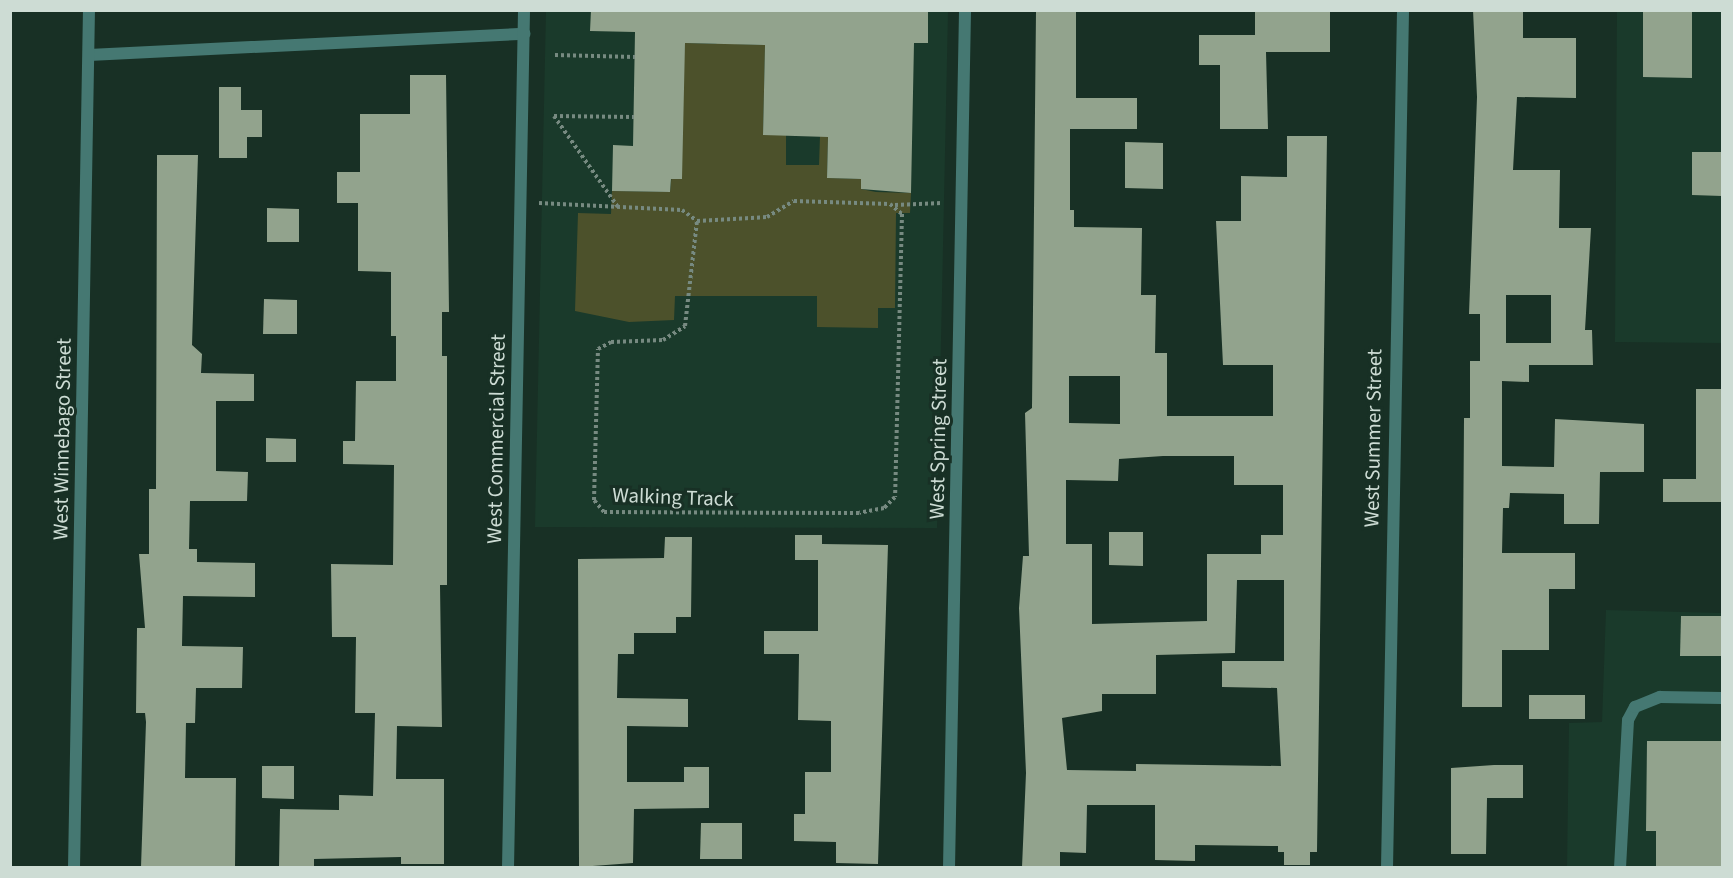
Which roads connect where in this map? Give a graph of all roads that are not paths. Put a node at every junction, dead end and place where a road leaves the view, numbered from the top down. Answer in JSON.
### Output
{"nodes":[{"id":1,"x":89,"y":10,"type":"edge"},
{"id":2,"x":524,"y":10,"type":"edge"},
{"id":3,"x":965,"y":10,"type":"edge"},
{"id":4,"x":1403,"y":10,"type":"edge"},
{"id":5,"x":524,"y":34,"type":"junction"},
{"id":6,"x":89,"y":55,"type":"junction"},
{"id":7,"x":1722,"y":698,"type":"edge"},
{"id":8,"x":74,"y":867,"type":"edge"},
{"id":9,"x":508,"y":867,"type":"edge"},
{"id":10,"x":949,"y":867,"type":"edge"},
{"id":11,"x":1387,"y":867,"type":"edge"},
{"id":12,"x":1620,"y":867,"type":"edge"}],
"edges":[{"from":1,"to":6,"type":"street","name":"West Winnebago Street"},
{"from":2,"to":5,"type":"street","name":"West Commercial Street"},
{"from":3,"to":10,"type":"street","name":"West Spring Street"},
{"from":4,"to":11,"type":"street","name":"West Summer Street"},
{"from":5,"to":6,"type":"street"},
{"from":5,"to":9,"type":"street","name":"West Commercial Street"},
{"from":6,"to":8,"type":"street","name":"West Winnebago Street"},
{"from":7,"to":12,"type":"street"}]}
